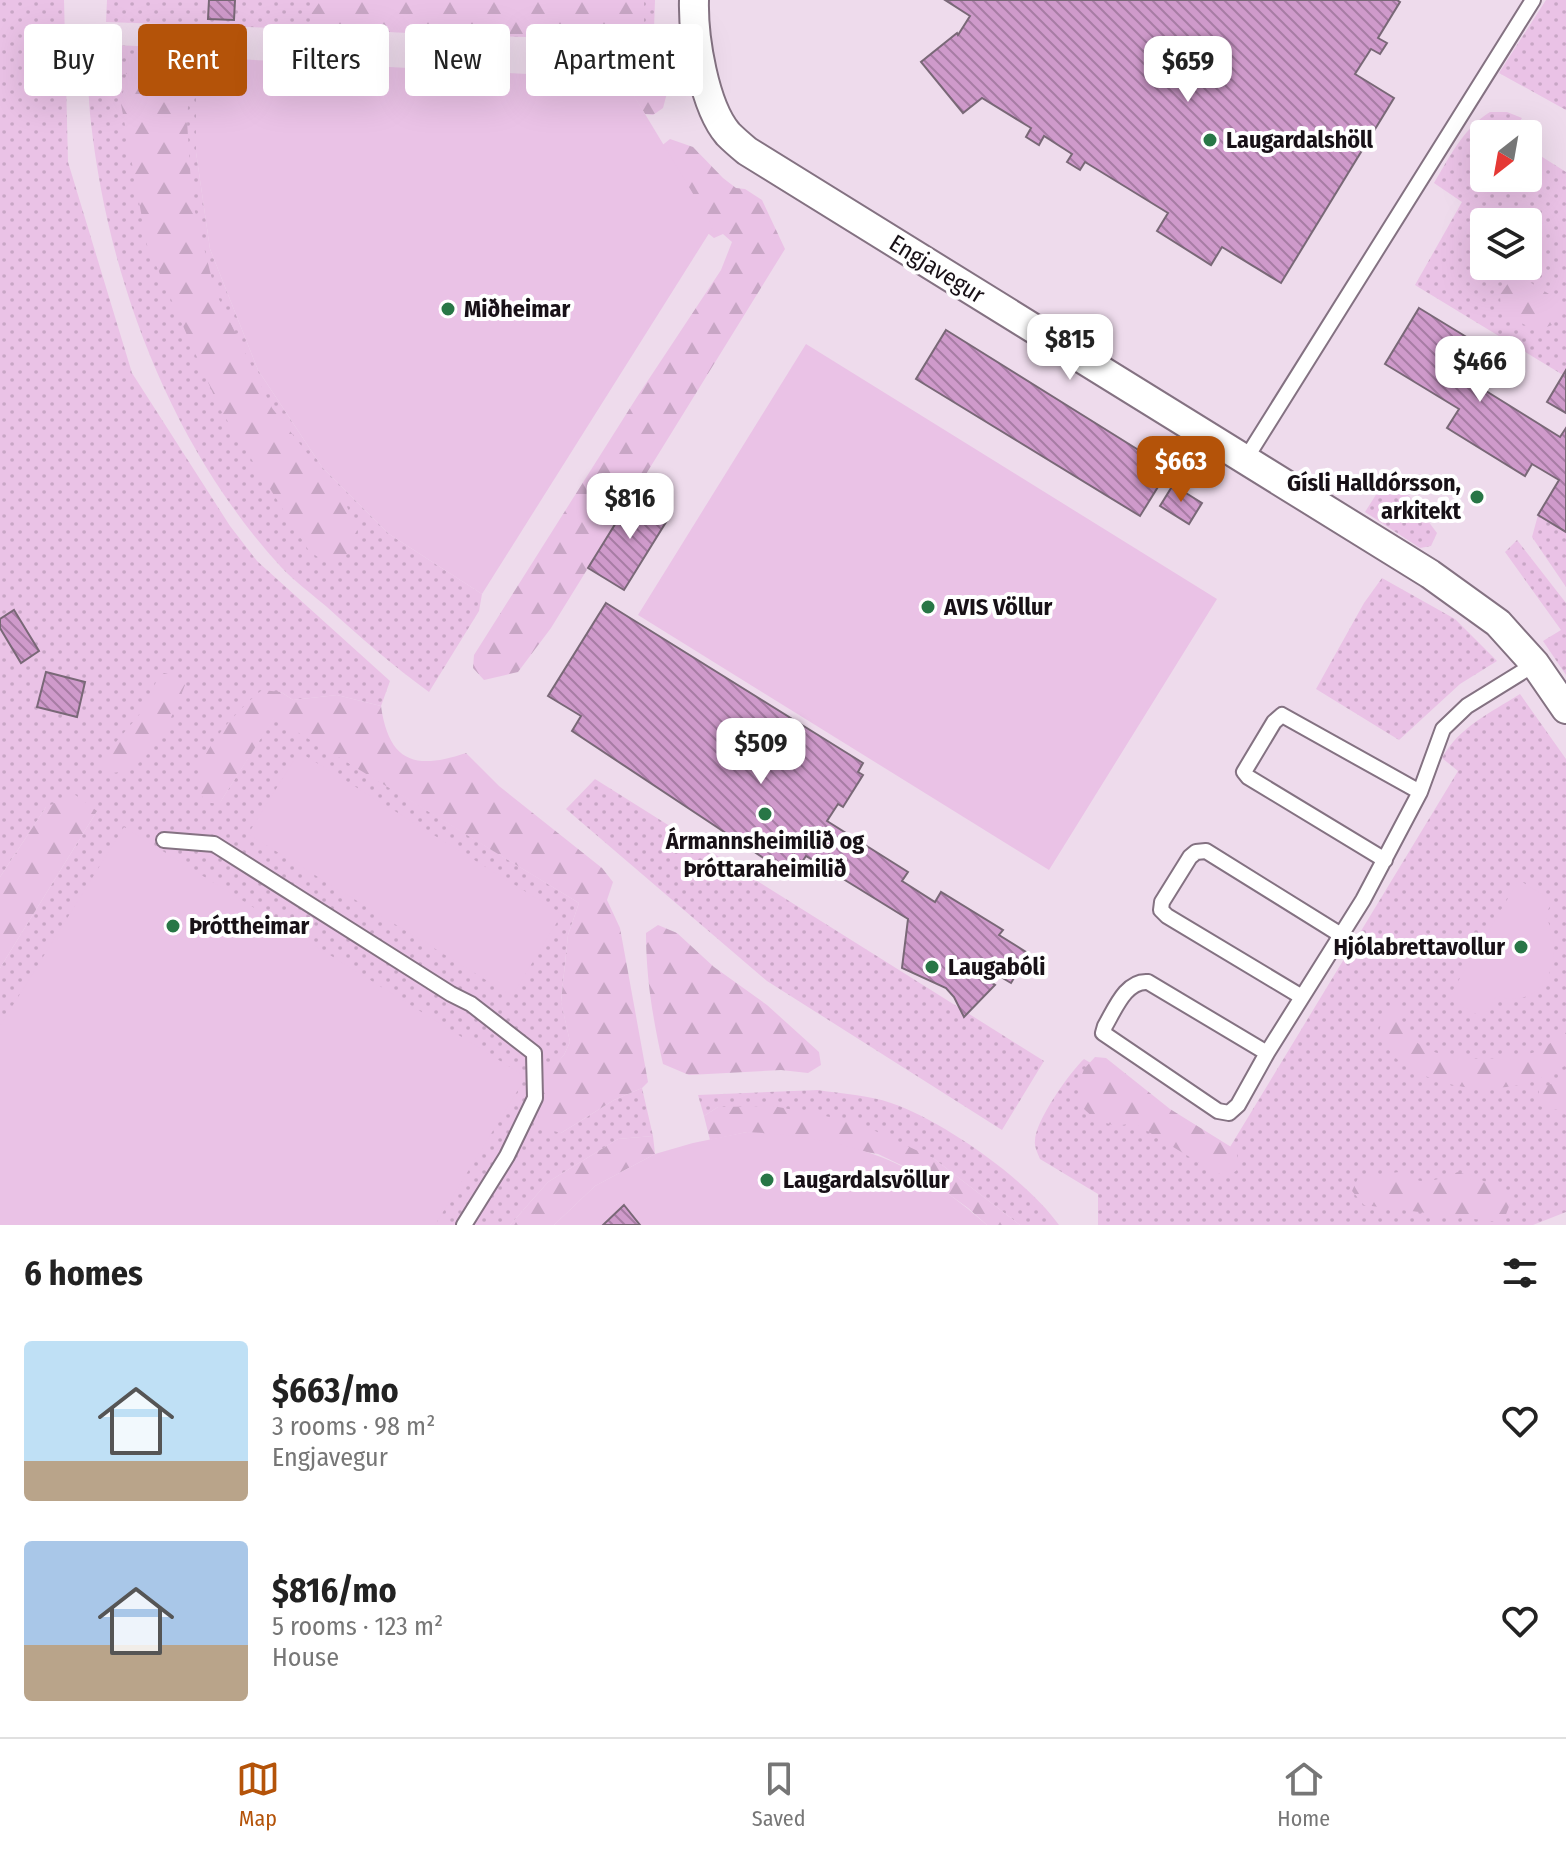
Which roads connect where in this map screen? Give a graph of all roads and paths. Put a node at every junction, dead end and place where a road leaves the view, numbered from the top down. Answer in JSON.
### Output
{"nodes":[{"id":1,"x":694,"y":0,"type":"edge"},
{"id":2,"x":1533,"y":0,"type":"edge"},
{"id":3,"x":694,"y":24,"type":"edge"},
{"id":4,"x":703,"y":71,"type":"edge"},
{"id":5,"x":1245,"y":460,"type":"junction"},
{"id":6,"x":1535,"y":664,"type":"junction"},
{"id":7,"x":1566,"y":709,"type":"edge"},
{"id":8,"x":1420,"y":792,"type":"junction"},
{"id":9,"x":164,"y":840,"type":"dead end"},
{"id":10,"x":1385,"y":860,"type":"junction"},
{"id":11,"x":1341,"y":935,"type":"junction"},
{"id":12,"x":1302,"y":997,"type":"junction"},
{"id":13,"x":1267,"y":1053,"type":"junction"},
{"id":14,"x":464,"y":1225,"type":"edge"}],
"edges":[{"from":1,"to":3,"type":"street","name":"Engjavegur"},
{"from":2,"to":5,"type":"lane"},
{"from":4,"to":5,"type":"street","name":"Engjavegur"},
{"from":5,"to":6,"type":"street","name":"Engjavegur"},
{"from":6,"to":7,"type":"street","name":"Engjavegur"},
{"from":6,"to":8,"type":"lane"},
{"from":8,"to":10,"type":"lane"},
{"from":8,"to":10,"type":"lane"},
{"from":9,"to":14,"type":"lane"},
{"from":10,"to":11,"type":"lane"},
{"from":11,"to":12,"type":"lane"},
{"from":11,"to":12,"type":"lane"},
{"from":12,"to":13,"type":"lane"},
{"from":13,"to":13,"type":"lane"}]}
